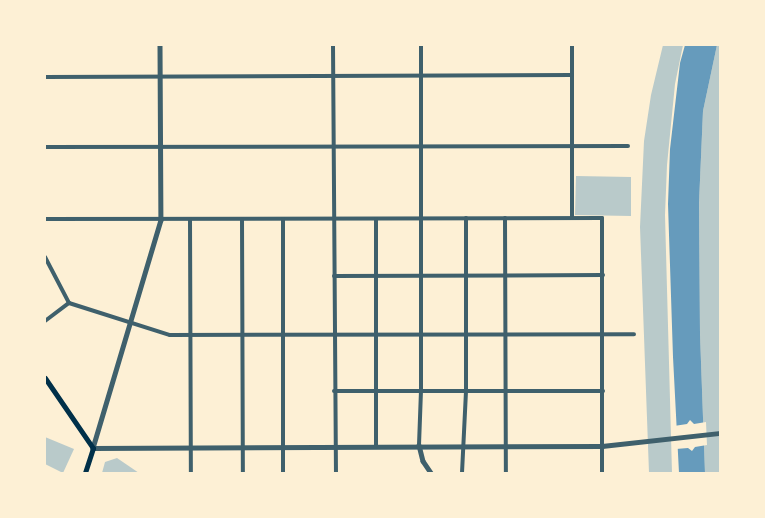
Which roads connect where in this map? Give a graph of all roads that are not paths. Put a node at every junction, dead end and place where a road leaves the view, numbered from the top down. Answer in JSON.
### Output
{"nodes":[{"id":1,"x":160,"y":45,"type":"edge"},
{"id":2,"x":333,"y":45,"type":"edge"},
{"id":3,"x":421,"y":45,"type":"edge"},
{"id":4,"x":572,"y":45,"type":"edge"},
{"id":5,"x":572,"y":75,"type":"junction"},
{"id":6,"x":333,"y":76,"type":"junction"},
{"id":7,"x":421,"y":76,"type":"junction"},
{"id":8,"x":45,"y":77,"type":"edge"},
{"id":9,"x":160,"y":77,"type":"junction"},
{"id":10,"x":421,"y":146,"type":"junction"},
{"id":11,"x":628,"y":146,"type":"dead end"},
{"id":12,"x":45,"y":147,"type":"edge"},
{"id":13,"x":161,"y":147,"type":"junction"},
{"id":14,"x":334,"y":147,"type":"junction"},
{"id":15,"x":572,"y":147,"type":"junction"},
{"id":16,"x":334,"y":218,"type":"junction"},
{"id":17,"x":421,"y":218,"type":"junction"},
{"id":18,"x":466,"y":218,"type":"junction"},
{"id":19,"x":505,"y":218,"type":"junction"},
{"id":20,"x":572,"y":218,"type":"junction"},
{"id":21,"x":45,"y":219,"type":"edge"},
{"id":22,"x":190,"y":219,"type":"junction"},
{"id":23,"x":242,"y":219,"type":"junction"},
{"id":24,"x":283,"y":219,"type":"junction"},
{"id":25,"x":376,"y":219,"type":"junction"},
{"id":26,"x":161,"y":220,"type":"junction"},
{"id":27,"x":45,"y":257,"type":"edge"},
{"id":28,"x":375,"y":275,"type":"junction"},
{"id":29,"x":603,"y":275,"type":"junction"},
{"id":30,"x":334,"y":276,"type":"junction"},
{"id":31,"x":421,"y":276,"type":"junction"},
{"id":32,"x":466,"y":276,"type":"junction"},
{"id":33,"x":505,"y":276,"type":"junction"},
{"id":34,"x":69,"y":303,"type":"junction"},
{"id":35,"x":45,"y":321,"type":"edge"},
{"id":36,"x":132,"y":322,"type":"junction"},
{"id":37,"x":334,"y":333,"type":"junction"},
{"id":38,"x":376,"y":333,"type":"junction"},
{"id":39,"x":421,"y":333,"type":"junction"},
{"id":40,"x":466,"y":333,"type":"junction"},
{"id":41,"x":244,"y":334,"type":"junction"},
{"id":42,"x":284,"y":334,"type":"junction"},
{"id":43,"x":506,"y":334,"type":"junction"},
{"id":44,"x":602,"y":334,"type":"junction"},
{"id":45,"x":634,"y":334,"type":"dead end"},
{"id":46,"x":190,"y":335,"type":"junction"},
{"id":47,"x":45,"y":378,"type":"edge"},
{"id":48,"x":334,"y":391,"type":"junction"},
{"id":49,"x":377,"y":391,"type":"junction"},
{"id":50,"x":421,"y":391,"type":"junction"},
{"id":51,"x":466,"y":391,"type":"junction"},
{"id":52,"x":506,"y":391,"type":"junction"},
{"id":53,"x":602,"y":391,"type":"junction"},
{"id":54,"x":720,"y":433,"type":"edge"},
{"id":55,"x":419,"y":445,"type":"junction"},
{"id":56,"x":283,"y":446,"type":"junction"},
{"id":57,"x":334,"y":446,"type":"junction"},
{"id":58,"x":376,"y":446,"type":"junction"},
{"id":59,"x":602,"y":446,"type":"junction"},
{"id":60,"x":191,"y":447,"type":"junction"},
{"id":61,"x":242,"y":447,"type":"junction"},
{"id":62,"x":465,"y":447,"type":"junction"},
{"id":63,"x":506,"y":447,"type":"junction"},
{"id":64,"x":93,"y":448,"type":"junction"},
{"id":65,"x":85,"y":473,"type":"edge"},
{"id":66,"x":191,"y":473,"type":"edge"},
{"id":67,"x":243,"y":473,"type":"edge"},
{"id":68,"x":283,"y":473,"type":"edge"},
{"id":69,"x":336,"y":473,"type":"edge"},
{"id":70,"x":431,"y":473,"type":"edge"},
{"id":71,"x":462,"y":473,"type":"edge"},
{"id":72,"x":506,"y":473,"type":"edge"},
{"id":73,"x":602,"y":473,"type":"edge"}],
"edges":[{"from":1,"to":9,"type":"street"},
{"from":2,"to":6,"type":"street"},
{"from":3,"to":7,"type":"street"},
{"from":4,"to":5,"type":"street"},
{"from":5,"to":7,"type":"street"},
{"from":5,"to":15,"type":"street"},
{"from":6,"to":7,"type":"street"},
{"from":6,"to":9,"type":"street"},
{"from":6,"to":14,"type":"street"},
{"from":7,"to":10,"type":"street"},
{"from":8,"to":9,"type":"street"},
{"from":9,"to":13,"type":"street"},
{"from":10,"to":14,"type":"street"},
{"from":10,"to":15,"type":"street"},
{"from":10,"to":17,"type":"street"},
{"from":11,"to":15,"type":"street"},
{"from":12,"to":13,"type":"street"},
{"from":13,"to":14,"type":"street"},
{"from":13,"to":26,"type":"street"},
{"from":14,"to":16,"type":"street"},
{"from":15,"to":20,"type":"street"},
{"from":16,"to":24,"type":"street"},
{"from":16,"to":25,"type":"street"},
{"from":16,"to":30,"type":"street"},
{"from":17,"to":18,"type":"street"},
{"from":17,"to":25,"type":"street"},
{"from":17,"to":31,"type":"street"},
{"from":18,"to":19,"type":"street"},
{"from":18,"to":32,"type":"street"},
{"from":19,"to":20,"type":"street"},
{"from":19,"to":33,"type":"street"},
{"from":20,"to":29,"type":"street"},
{"from":21,"to":26,"type":"street"},
{"from":22,"to":23,"type":"street"},
{"from":22,"to":26,"type":"street"},
{"from":22,"to":46,"type":"street"},
{"from":23,"to":24,"type":"street"},
{"from":23,"to":41,"type":"street"},
{"from":24,"to":42,"type":"street"},
{"from":25,"to":28,"type":"street"},
{"from":26,"to":36,"type":"street"},
{"from":27,"to":34,"type":"street"},
{"from":28,"to":30,"type":"street"},
{"from":28,"to":31,"type":"street"},
{"from":28,"to":38,"type":"street"},
{"from":29,"to":33,"type":"street"},
{"from":29,"to":44,"type":"street"},
{"from":30,"to":37,"type":"street"},
{"from":31,"to":32,"type":"street"},
{"from":31,"to":39,"type":"street"},
{"from":32,"to":33,"type":"street"},
{"from":32,"to":40,"type":"street"},
{"from":33,"to":43,"type":"street"},
{"from":34,"to":35,"type":"street"},
{"from":34,"to":36,"type":"street"},
{"from":36,"to":46,"type":"street"},
{"from":36,"to":64,"type":"street"},
{"from":37,"to":38,"type":"street"},
{"from":37,"to":42,"type":"street"},
{"from":37,"to":48,"type":"street"},
{"from":38,"to":39,"type":"street"},
{"from":38,"to":49,"type":"street"},
{"from":39,"to":40,"type":"street"},
{"from":39,"to":50,"type":"street"},
{"from":40,"to":43,"type":"street"},
{"from":40,"to":51,"type":"street"},
{"from":41,"to":42,"type":"street"},
{"from":41,"to":46,"type":"street"},
{"from":41,"to":61,"type":"street"},
{"from":42,"to":56,"type":"street"},
{"from":43,"to":44,"type":"street"},
{"from":43,"to":52,"type":"street"},
{"from":44,"to":45,"type":"street"},
{"from":44,"to":53,"type":"street"},
{"from":46,"to":60,"type":"street"},
{"from":47,"to":64,"type":"main road"},
{"from":48,"to":49,"type":"street"},
{"from":48,"to":57,"type":"street"},
{"from":49,"to":50,"type":"street"},
{"from":49,"to":58,"type":"street"},
{"from":50,"to":51,"type":"street"},
{"from":50,"to":55,"type":"street"},
{"from":51,"to":52,"type":"street"},
{"from":51,"to":62,"type":"street"},
{"from":52,"to":53,"type":"street"},
{"from":52,"to":63,"type":"street"},
{"from":53,"to":59,"type":"street"},
{"from":54,"to":59,"type":"street"},
{"from":55,"to":58,"type":"street"},
{"from":55,"to":62,"type":"street"},
{"from":55,"to":70,"type":"street"},
{"from":56,"to":57,"type":"street"},
{"from":56,"to":61,"type":"street"},
{"from":56,"to":68,"type":"street"},
{"from":57,"to":58,"type":"street"},
{"from":57,"to":69,"type":"street"},
{"from":59,"to":63,"type":"street"},
{"from":59,"to":73,"type":"street"},
{"from":60,"to":61,"type":"street"},
{"from":60,"to":64,"type":"street"},
{"from":60,"to":66,"type":"street"},
{"from":61,"to":67,"type":"street"},
{"from":62,"to":63,"type":"street"},
{"from":62,"to":71,"type":"street"},
{"from":63,"to":72,"type":"street"},
{"from":64,"to":65,"type":"main road"}]}
